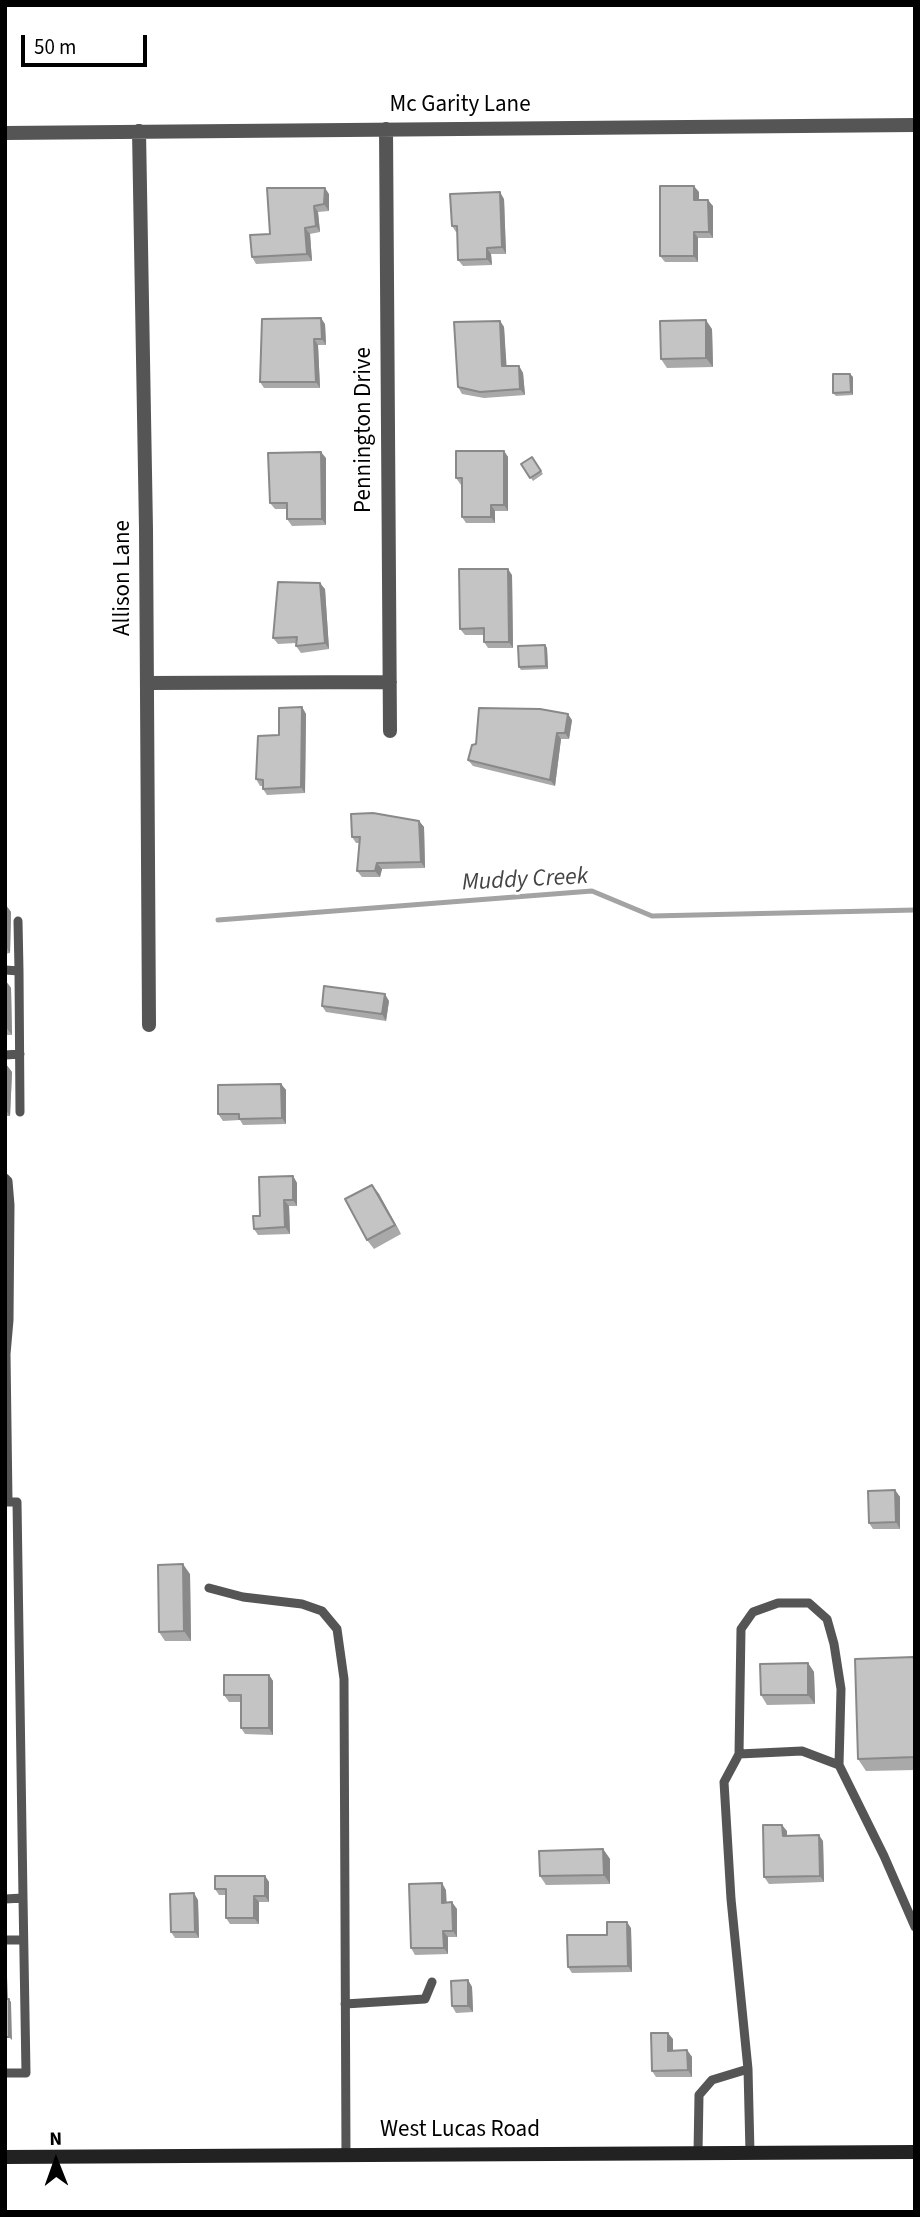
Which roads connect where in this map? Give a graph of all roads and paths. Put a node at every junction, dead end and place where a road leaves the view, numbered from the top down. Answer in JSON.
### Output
{"nodes":[{"id":1,"x":915,"y":125,"type":"edge"},
{"id":2,"x":386,"y":129,"type":"junction"},
{"id":3,"x":139,"y":131,"type":"junction"},
{"id":4,"x":5,"y":133,"type":"edge"},
{"id":5,"x":390,"y":682,"type":"junction"},
{"id":6,"x":147,"y":683,"type":"junction"},
{"id":7,"x":390,"y":731,"type":"dead end"},
{"id":8,"x":18,"y":921,"type":"dead end"},
{"id":9,"x":5,"y":971,"type":"edge"},
{"id":10,"x":19,"y":971,"type":"junction"},
{"id":11,"x":149,"y":1025,"type":"dead end"},
{"id":12,"x":20,"y":1054,"type":"junction"},
{"id":13,"x":5,"y":1055,"type":"edge"},
{"id":14,"x":20,"y":1112,"type":"dead end"},
{"id":15,"x":5,"y":1178,"type":"edge"},
{"id":16,"x":9,"y":1320,"type":"junction"},
{"id":17,"x":5,"y":1330,"type":"edge"},
{"id":18,"x":7,"y":1502,"type":"edge"},
{"id":19,"x":209,"y":1588,"type":"dead end"},
{"id":20,"x":739,"y":1754,"type":"junction"},
{"id":21,"x":839,"y":1765,"type":"junction"},
{"id":22,"x":23,"y":1898,"type":"junction"},
{"id":23,"x":5,"y":1899,"type":"edge"},
{"id":24,"x":915,"y":1927,"type":"edge"},
{"id":25,"x":5,"y":1940,"type":"edge"},
{"id":26,"x":23,"y":1940,"type":"junction"},
{"id":27,"x":432,"y":1982,"type":"dead end"},
{"id":28,"x":345,"y":2004,"type":"junction"},
{"id":29,"x":748,"y":2069,"type":"junction"},
{"id":30,"x":5,"y":2073,"type":"edge"},
{"id":31,"x":750,"y":2152,"type":"junction"},
{"id":32,"x":915,"y":2152,"type":"edge"},
{"id":33,"x":698,"y":2153,"type":"junction"},
{"id":34,"x":346,"y":2155,"type":"junction"},
{"id":35,"x":5,"y":2157,"type":"edge"}],
"edges":[{"from":1,"to":2,"type":"street","name":"Mc Garity Lane"},
{"from":2,"to":3,"type":"street","name":"Mc Garity Lane"},
{"from":2,"to":5,"type":"street","name":"Pennington Drive"},
{"from":3,"to":4,"type":"street","name":"Mc Garity Lane"},
{"from":3,"to":6,"type":"street","name":"Allison Lane"},
{"from":5,"to":6,"type":"street"},
{"from":5,"to":7,"type":"street","name":"Pennington Drive"},
{"from":6,"to":11,"type":"street","name":"Allison Lane"},
{"from":8,"to":10,"type":"lane"},
{"from":9,"to":10,"type":"lane"},
{"from":10,"to":12,"type":"lane"},
{"from":12,"to":13,"type":"lane"},
{"from":12,"to":14,"type":"lane"},
{"from":15,"to":16,"type":"lane"},
{"from":16,"to":17,"type":"lane"},
{"from":16,"to":18,"type":"lane"},
{"from":18,"to":22,"type":"lane"},
{"from":19,"to":28,"type":"lane"},
{"from":20,"to":21,"type":"lane"},
{"from":20,"to":21,"type":"lane"},
{"from":20,"to":29,"type":"lane"},
{"from":21,"to":24,"type":"lane"},
{"from":22,"to":23,"type":"lane"},
{"from":22,"to":26,"type":"lane"},
{"from":25,"to":26,"type":"lane"},
{"from":26,"to":30,"type":"lane"},
{"from":27,"to":28,"type":"lane"},
{"from":28,"to":34,"type":"lane"},
{"from":29,"to":31,"type":"lane"},
{"from":29,"to":33,"type":"lane"},
{"from":31,"to":32,"type":"main road","name":"West Lucas Road"},
{"from":31,"to":33,"type":"main road","name":"West Lucas Road"},
{"from":33,"to":34,"type":"main road","name":"West Lucas Road"},
{"from":34,"to":35,"type":"main road","name":"West Lucas Road"}]}
